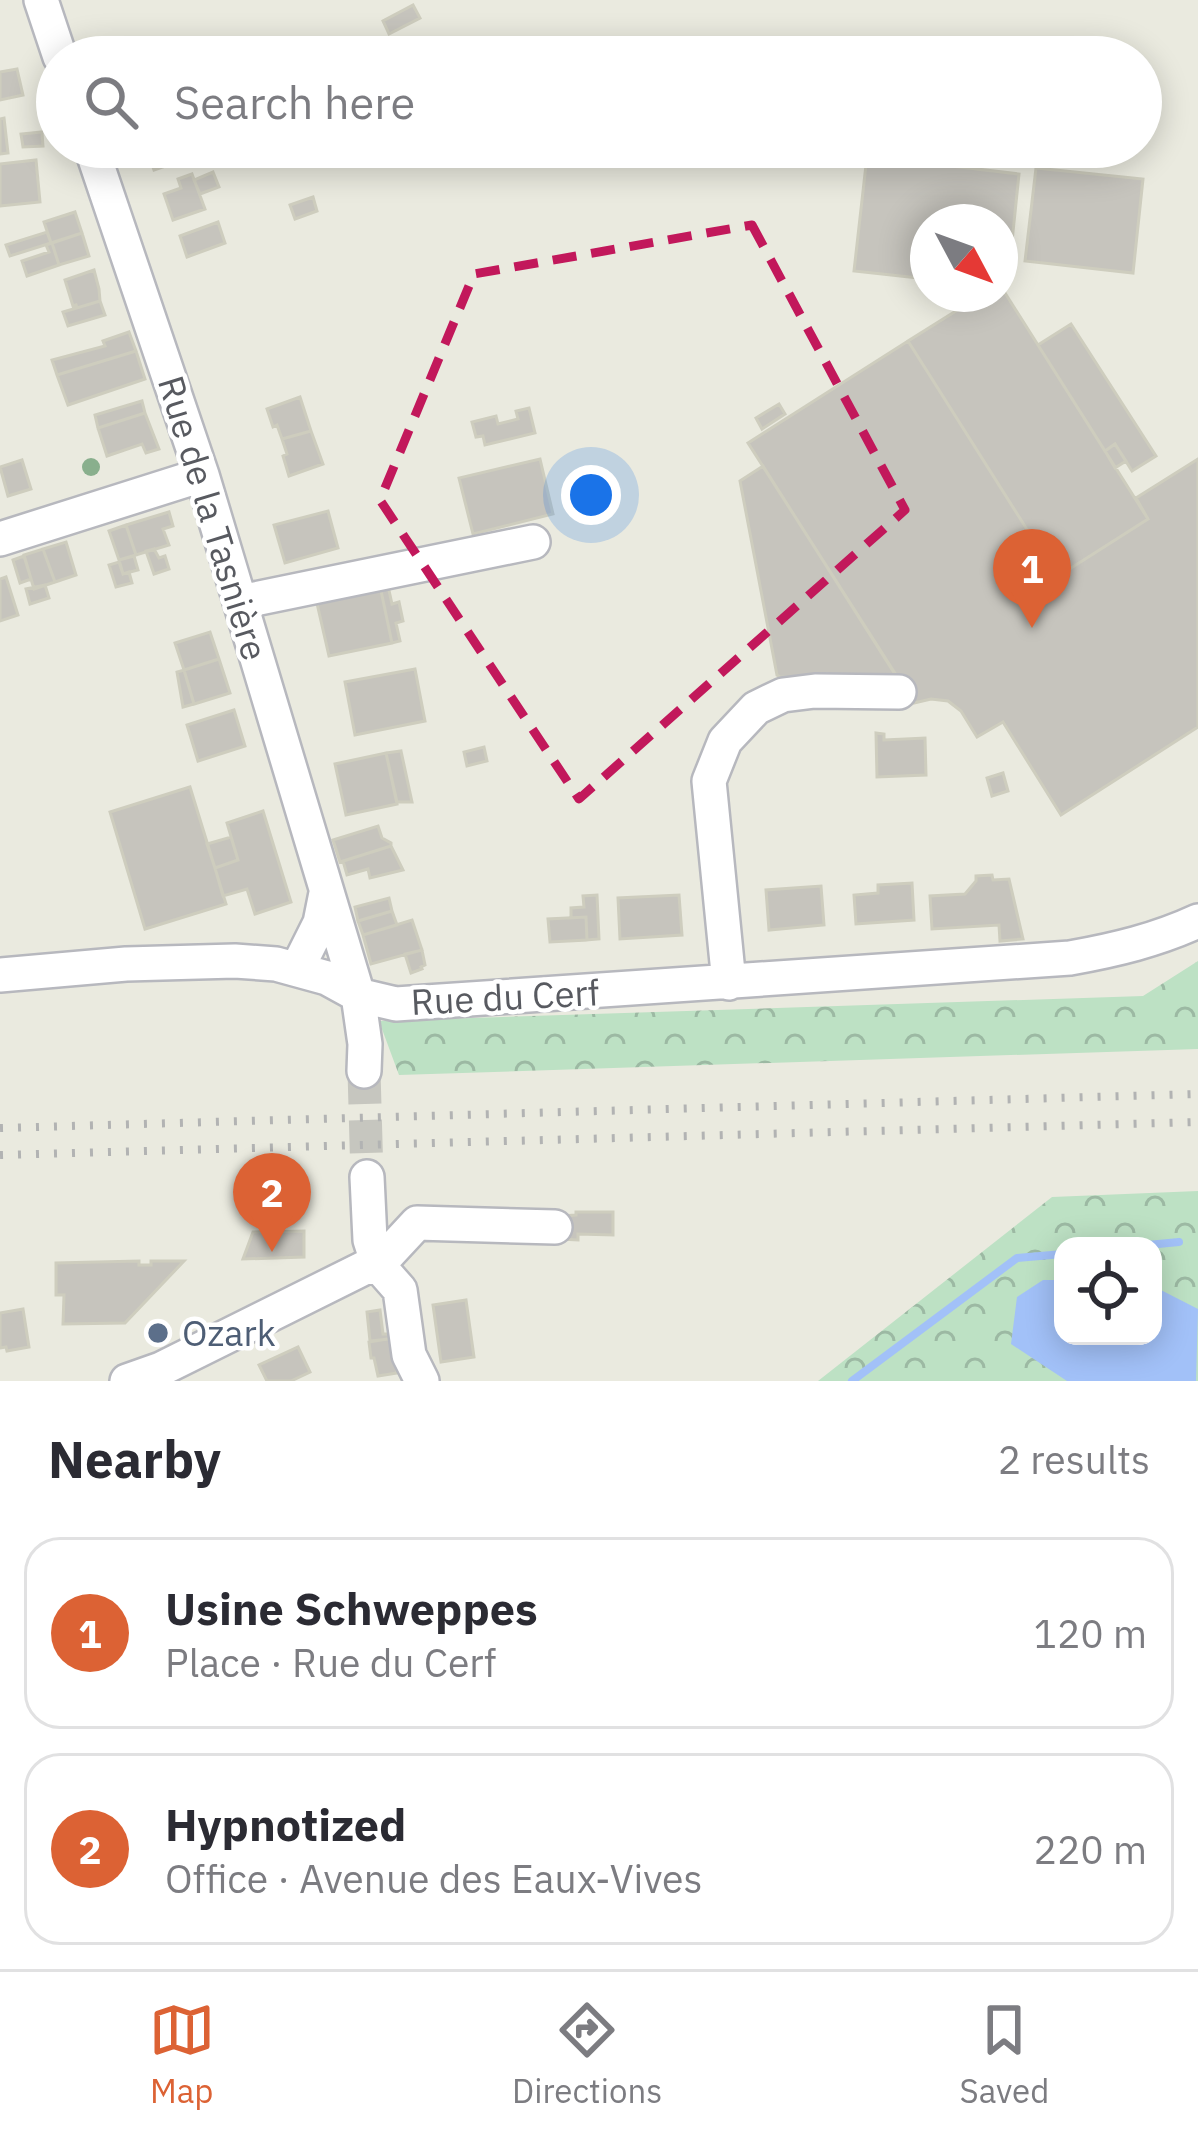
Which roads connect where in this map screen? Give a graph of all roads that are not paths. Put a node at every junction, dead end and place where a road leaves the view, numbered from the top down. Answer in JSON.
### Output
{"nodes":[{"id":1,"x":40,"y":0,"type":"edge"},
{"id":2,"x":53,"y":36,"type":"edge"},
{"id":3,"x":98,"y":168,"type":"edge"},
{"id":4,"x":202,"y":475,"type":"junction"},
{"id":5,"x":0,"y":539,"type":"edge"},
{"id":6,"x":533,"y":542,"type":"dead end"},
{"id":7,"x":240,"y":602,"type":"junction"},
{"id":8,"x":899,"y":692,"type":"dead end"},
{"id":9,"x":327,"y":891,"type":"junction"},
{"id":10,"x":1198,"y":921,"type":"edge"},
{"id":11,"x":297,"y":969,"type":"junction"},
{"id":12,"x":0,"y":975,"type":"edge"},
{"id":13,"x":729,"y":983,"type":"junction"},
{"id":14,"x":358,"y":994,"type":"junction"},
{"id":15,"x":364,"y":1071,"type":"tunnel mouth"},
{"id":16,"x":367,"y":1177,"type":"tunnel mouth"},
{"id":17,"x":555,"y":1227,"type":"dead end"},
{"id":18,"x":378,"y":1265,"type":"junction"},
{"id":19,"x":127,"y":1381,"type":"edge"},
{"id":20,"x":422,"y":1381,"type":"edge"}],
"edges":[{"from":1,"to":2,"type":"street"},
{"from":3,"to":4,"type":"street","name":"Rue de la Tasnière"},
{"from":4,"to":5,"type":"street"},
{"from":4,"to":7,"type":"street","name":"Rue de la Tasnière"},
{"from":6,"to":7,"type":"street"},
{"from":7,"to":9,"type":"street","name":"Rue de la Tasnière"},
{"from":8,"to":13,"type":"street"},
{"from":9,"to":11,"type":"street"},
{"from":9,"to":14,"type":"street","name":"Rue de la Tasnière"},
{"from":10,"to":13,"type":"street","name":"Rue du Cerf"},
{"from":11,"to":12,"type":"street","name":"Rue du Cerf"},
{"from":11,"to":14,"type":"street","name":"Rue du Cerf"},
{"from":13,"to":14,"type":"street","name":"Rue du Cerf"},
{"from":14,"to":15,"type":"street","name":"Rue de la Tasnière"},
{"from":16,"to":18,"type":"street"},
{"from":17,"to":18,"type":"street"},
{"from":18,"to":19,"type":"street"},
{"from":18,"to":20,"type":"street"}]}
